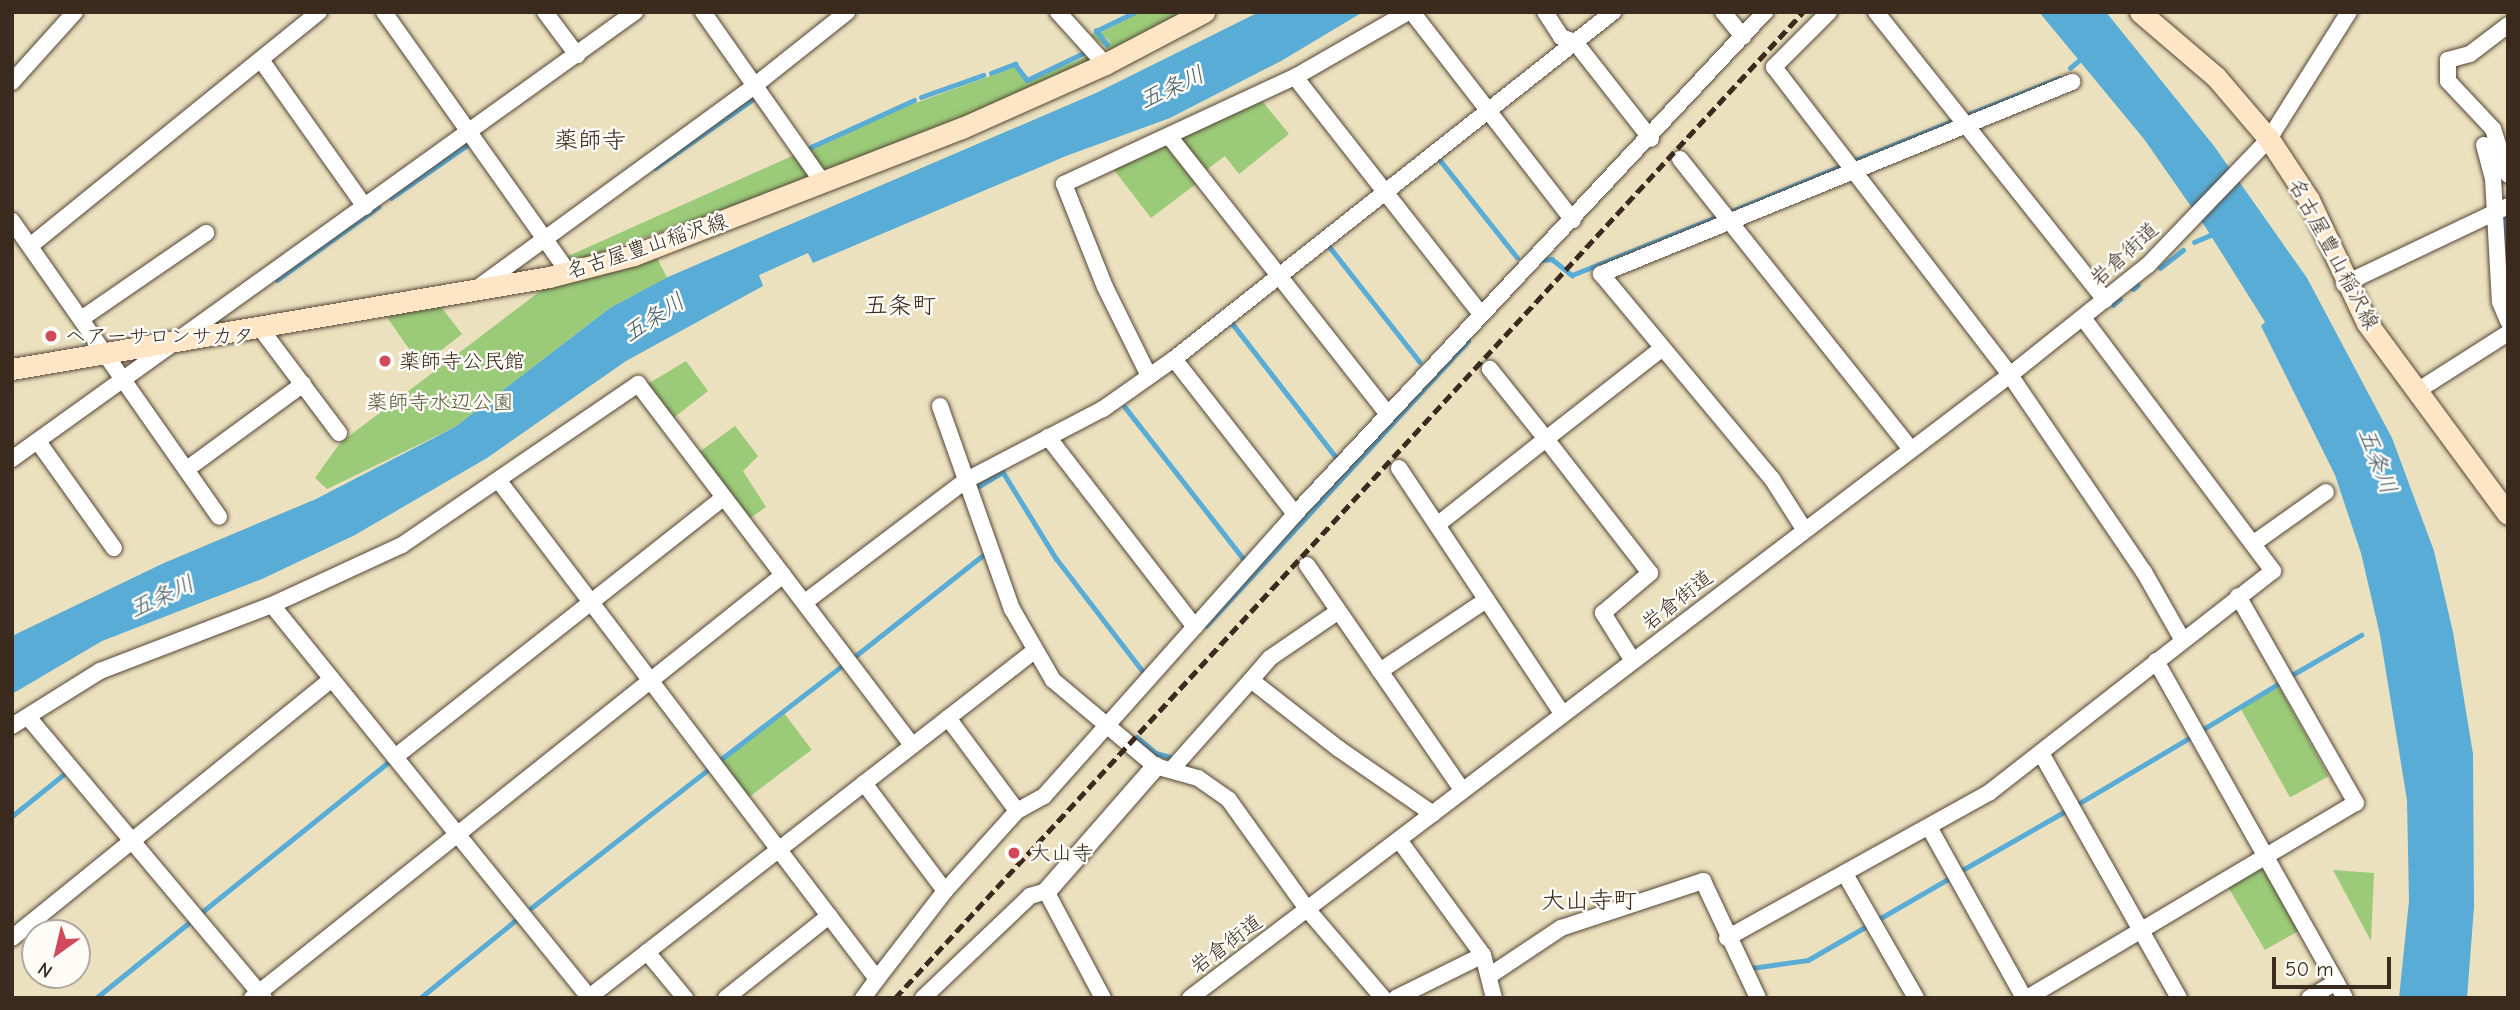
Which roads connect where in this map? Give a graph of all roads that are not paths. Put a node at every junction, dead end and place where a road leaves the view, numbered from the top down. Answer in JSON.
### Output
{"nodes":[{"id":1,"x":75,"y":12,"type":"edge"},
{"id":2,"x":318,"y":12,"type":"edge"},
{"id":3,"x":384,"y":12,"type":"edge"},
{"id":4,"x":545,"y":12,"type":"edge"},
{"id":5,"x":635,"y":12,"type":"edge"},
{"id":6,"x":703,"y":12,"type":"edge"},
{"id":7,"x":847,"y":12,"type":"edge"},
{"id":8,"x":1058,"y":12,"type":"edge"},
{"id":9,"x":1204,"y":12,"type":"edge"},
{"id":10,"x":1410,"y":12,"type":"edge"},
{"id":11,"x":1545,"y":12,"type":"edge"},
{"id":12,"x":1613,"y":12,"type":"edge"},
{"id":13,"x":1723,"y":12,"type":"edge"},
{"id":14,"x":1765,"y":12,"type":"edge"},
{"id":15,"x":1829,"y":12,"type":"edge"},
{"id":16,"x":1876,"y":12,"type":"edge"},
{"id":17,"x":2140,"y":12,"type":"edge"},
{"id":18,"x":2349,"y":12,"type":"edge"},
{"id":19,"x":2508,"y":24,"type":"edge"},
{"id":20,"x":1743,"y":37,"type":"junction"},
{"id":21,"x":1575,"y":42,"type":"junction"},
{"id":22,"x":577,"y":55,"type":"junction"},
{"id":23,"x":261,"y":60,"type":"junction"},
{"id":24,"x":1105,"y":64,"type":"junction"},
{"id":25,"x":1295,"y":77,"type":"junction"},
{"id":26,"x":12,"y":82,"type":"edge"},
{"id":27,"x":2072,"y":82,"type":"dead end"},
{"id":28,"x":754,"y":86,"type":"junction"},
{"id":29,"x":1488,"y":111,"type":"junction"},
{"id":30,"x":1968,"y":124,"type":"junction"},
{"id":31,"x":470,"y":131,"type":"junction"},
{"id":32,"x":1169,"y":136,"type":"junction"},
{"id":33,"x":1651,"y":139,"type":"junction"},
{"id":34,"x":2269,"y":139,"type":"junction"},
{"id":35,"x":2484,"y":145,"type":"dead end"},
{"id":36,"x":1680,"y":159,"type":"dead end"},
{"id":37,"x":1853,"y":171,"type":"junction"},
{"id":38,"x":2508,"y":175,"type":"edge"},
{"id":39,"x":823,"y":183,"type":"junction"},
{"id":40,"x":1385,"y":192,"type":"junction"},
{"id":41,"x":365,"y":207,"type":"junction"},
{"id":42,"x":2501,"y":208,"type":"edge"},
{"id":43,"x":1573,"y":220,"type":"junction"},
{"id":44,"x":12,"y":221,"type":"edge"},
{"id":45,"x":1729,"y":221,"type":"junction"},
{"id":46,"x":206,"y":233,"type":"dead end"},
{"id":47,"x":547,"y":236,"type":"junction"},
{"id":48,"x":30,"y":246,"type":"junction"},
{"id":49,"x":569,"y":273,"type":"junction"},
{"id":50,"x":1277,"y":276,"type":"junction"},
{"id":51,"x":2344,"y":284,"type":"junction"},
{"id":52,"x":474,"y":290,"type":"junction"},
{"id":53,"x":2105,"y":300,"type":"junction"},
{"id":54,"x":1481,"y":314,"type":"junction"},
{"id":55,"x":2083,"y":318,"type":"junction"},
{"id":56,"x":81,"y":319,"type":"junction"},
{"id":57,"x":2508,"y":321,"type":"edge"},
{"id":58,"x":261,"y":328,"type":"junction"},
{"id":59,"x":2508,"y":333,"type":"edge"},
{"id":60,"x":180,"y":342,"type":"junction"},
{"id":61,"x":1661,"y":349,"type":"junction"},
{"id":62,"x":104,"y":353,"type":"junction"},
{"id":63,"x":1174,"y":359,"type":"junction"},
{"id":64,"x":12,"y":369,"type":"edge"},
{"id":65,"x":1490,"y":369,"type":"dead end"},
{"id":66,"x":2010,"y":375,"type":"junction"},
{"id":67,"x":1149,"y":376,"type":"junction"},
{"id":68,"x":125,"y":381,"type":"junction"},
{"id":69,"x":303,"y":384,"type":"junction"},
{"id":70,"x":2417,"y":391,"type":"junction"},
{"id":71,"x":940,"y":406,"type":"dead end"},
{"id":72,"x":1388,"y":414,"type":"junction"},
{"id":73,"x":339,"y":433,"type":"dead end"},
{"id":74,"x":1048,"y":437,"type":"junction"},
{"id":75,"x":1546,"y":439,"type":"junction"},
{"id":76,"x":39,"y":443,"type":"junction"},
{"id":77,"x":1911,"y":449,"type":"junction"},
{"id":78,"x":12,"y":459,"type":"edge"},
{"id":79,"x":1399,"y":468,"type":"dead end"},
{"id":80,"x":187,"y":469,"type":"junction"},
{"id":81,"x":499,"y":481,"type":"junction"},
{"id":82,"x":965,"y":481,"type":"junction"},
{"id":83,"x":2326,"y":492,"type":"dead end"},
{"id":84,"x":723,"y":498,"type":"junction"},
{"id":85,"x":1295,"y":514,"type":"junction"},
{"id":86,"x":2508,"y":514,"type":"edge"},
{"id":87,"x":219,"y":517,"type":"dead end"},
{"id":88,"x":1437,"y":525,"type":"junction"},
{"id":89,"x":1804,"y":529,"type":"junction"},
{"id":90,"x":2254,"y":543,"type":"junction"},
{"id":91,"x":114,"y":548,"type":"dead end"},
{"id":92,"x":1307,"y":565,"type":"dead end"},
{"id":93,"x":783,"y":575,"type":"junction"},
{"id":94,"x":2238,"y":596,"type":"junction"},
{"id":95,"x":1486,"y":600,"type":"junction"},
{"id":96,"x":591,"y":602,"type":"junction"},
{"id":97,"x":805,"y":602,"type":"junction"},
{"id":98,"x":272,"y":604,"type":"junction"},
{"id":99,"x":1339,"y":611,"type":"junction"},
{"id":100,"x":1195,"y":627,"type":"junction"},
{"id":101,"x":2182,"y":639,"type":"junction"},
{"id":102,"x":1033,"y":652,"type":"junction"},
{"id":103,"x":1633,"y":661,"type":"junction"},
{"id":104,"x":2156,"y":661,"type":"junction"},
{"id":105,"x":1380,"y":671,"type":"junction"},
{"id":106,"x":331,"y":680,"type":"junction"},
{"id":107,"x":651,"y":680,"type":"junction"},
{"id":108,"x":1251,"y":680,"type":"junction"},
{"id":109,"x":1563,"y":715,"type":"junction"},
{"id":110,"x":28,"y":717,"type":"junction"},
{"id":111,"x":948,"y":718,"type":"junction"},
{"id":112,"x":1106,"y":723,"type":"junction"},
{"id":113,"x":12,"y":726,"type":"edge"},
{"id":114,"x":912,"y":745,"type":"junction"},
{"id":115,"x":2041,"y":753,"type":"junction"},
{"id":116,"x":395,"y":757,"type":"junction"},
{"id":117,"x":1163,"y":768,"type":"junction"},
{"id":118,"x":864,"y":783,"type":"junction"},
{"id":119,"x":1462,"y":790,"type":"junction"},
{"id":120,"x":1017,"y":811,"type":"junction"},
{"id":121,"x":1433,"y":814,"type":"junction"},
{"id":122,"x":1929,"y":827,"type":"junction"},
{"id":123,"x":456,"y":834,"type":"junction"},
{"id":124,"x":1399,"y":840,"type":"junction"},
{"id":125,"x":132,"y":842,"type":"junction"},
{"id":126,"x":779,"y":851,"type":"junction"},
{"id":127,"x":2267,"y":857,"type":"junction"},
{"id":128,"x":1845,"y":874,"type":"junction"},
{"id":129,"x":945,"y":891,"type":"junction"},
{"id":130,"x":1046,"y":891,"type":"junction"},
{"id":131,"x":1307,"y":909,"type":"junction"},
{"id":132,"x":829,"y":916,"type":"junction"},
{"id":133,"x":2140,"y":929,"type":"junction"},
{"id":134,"x":12,"y":938,"type":"edge"},
{"id":135,"x":1727,"y":939,"type":"junction"},
{"id":136,"x":647,"y":952,"type":"junction"},
{"id":137,"x":1483,"y":955,"type":"junction"},
{"id":138,"x":1489,"y":976,"type":"junction"},
{"id":139,"x":877,"y":979,"type":"junction"},
{"id":140,"x":2336,"y":982,"type":"junction"},
{"id":141,"x":259,"y":996,"type":"edge"},
{"id":142,"x":589,"y":997,"type":"edge"},
{"id":143,"x":685,"y":998,"type":"edge"},
{"id":144,"x":726,"y":998,"type":"edge"},
{"id":145,"x":863,"y":998,"type":"edge"},
{"id":146,"x":923,"y":998,"type":"edge"},
{"id":147,"x":1104,"y":998,"type":"edge"},
{"id":148,"x":1190,"y":998,"type":"edge"},
{"id":149,"x":1382,"y":998,"type":"edge"},
{"id":150,"x":1396,"y":998,"type":"edge"},
{"id":151,"x":1494,"y":998,"type":"edge"},
{"id":152,"x":1758,"y":998,"type":"edge"},
{"id":153,"x":1916,"y":998,"type":"edge"},
{"id":154,"x":2026,"y":998,"type":"edge"},
{"id":155,"x":2179,"y":998,"type":"edge"},
{"id":156,"x":2309,"y":998,"type":"edge"},
{"id":157,"x":2345,"y":998,"type":"edge"}],
"edges":[{"from":1,"to":26,"type":"street"},
{"from":2,"to":23,"type":"street"},
{"from":3,"to":31,"type":"street"},
{"from":4,"to":22,"type":"street"},
{"from":5,"to":22,"type":"street"},
{"from":6,"to":28,"type":"street"},
{"from":7,"to":28,"type":"street"},
{"from":8,"to":24,"type":"street"},
{"from":9,"to":24,"type":"main road","name":"名古屋豊山稲沢線"},
{"from":10,"to":25,"type":"street"},
{"from":10,"to":29,"type":"street"},
{"from":11,"to":21,"type":"street"},
{"from":12,"to":21,"type":"street"},
{"from":13,"to":20,"type":"street"},
{"from":14,"to":20,"type":"street"},
{"from":15,"to":37,"type":"street"},
{"from":16,"to":30,"type":"street"},
{"from":17,"to":34,"type":"main road","name":"名古屋豊山稲沢線"},
{"from":18,"to":34,"type":"street"},
{"from":19,"to":38,"type":"street"},
{"from":20,"to":33,"type":"street"},
{"from":21,"to":29,"type":"street"},
{"from":21,"to":33,"type":"street"},
{"from":22,"to":31,"type":"street"},
{"from":23,"to":41,"type":"street"},
{"from":23,"to":48,"type":"street"},
{"from":24,"to":39,"type":"main road","name":"名古屋豊山稲沢線"},
{"from":25,"to":32,"type":"street"},
{"from":25,"to":40,"type":"street"},
{"from":27,"to":30,"type":"street"},
{"from":28,"to":39,"type":"street"},
{"from":28,"to":47,"type":"street"},
{"from":29,"to":40,"type":"street"},
{"from":29,"to":43,"type":"street"},
{"from":30,"to":37,"type":"street"},
{"from":30,"to":53,"type":"street"},
{"from":31,"to":41,"type":"street"},
{"from":31,"to":47,"type":"street"},
{"from":32,"to":50,"type":"street"},
{"from":32,"to":67,"type":"street"},
{"from":33,"to":43,"type":"street"},
{"from":34,"to":51,"type":"main road","name":"名古屋豊山稲沢線"},
{"from":34,"to":53,"type":"street","name":"岩倉街道"},
{"from":35,"to":42,"type":"street"},
{"from":36,"to":45,"type":"street"},
{"from":37,"to":45,"type":"street"},
{"from":37,"to":66,"type":"street"},
{"from":39,"to":49,"type":"main road","name":"名古屋豊山稲沢線"},
{"from":40,"to":50,"type":"street"},
{"from":40,"to":54,"type":"street"},
{"from":41,"to":60,"type":"street"},
{"from":42,"to":51,"type":"street"},
{"from":42,"to":57,"type":"street"},
{"from":43,"to":54,"type":"street"},
{"from":44,"to":48,"type":"street"},
{"from":45,"to":61,"type":"street"},
{"from":45,"to":77,"type":"street"},
{"from":46,"to":56,"type":"street"},
{"from":47,"to":49,"type":"street"},
{"from":47,"to":52,"type":"street"},
{"from":48,"to":56,"type":"street"},
{"from":49,"to":52,"type":"main road","name":"名古屋豊山稲沢線"},
{"from":50,"to":63,"type":"street"},
{"from":50,"to":72,"type":"street"},
{"from":51,"to":70,"type":"main road","name":"名古屋豊山稲沢線"},
{"from":52,"to":58,"type":"main road","name":"名古屋豊山稲沢線"},
{"from":53,"to":55,"type":"street","name":"岩倉街道"},
{"from":54,"to":72,"type":"street"},
{"from":55,"to":66,"type":"street","name":"岩倉街道"},
{"from":55,"to":90,"type":"street"},
{"from":56,"to":62,"type":"street"},
{"from":58,"to":60,"type":"main road","name":"名古屋豊山稲沢線"},
{"from":58,"to":69,"type":"street"},
{"from":59,"to":70,"type":"street"},
{"from":60,"to":62,"type":"main road","name":"名古屋豊山稲沢線"},
{"from":60,"to":68,"type":"street"},
{"from":61,"to":75,"type":"street"},
{"from":61,"to":89,"type":"street"},
{"from":62,"to":64,"type":"main road","name":"名古屋豊山稲沢線"},
{"from":62,"to":68,"type":"street"},
{"from":63,"to":67,"type":"street"},
{"from":63,"to":85,"type":"street"},
{"from":65,"to":75,"type":"street"},
{"from":66,"to":77,"type":"street","name":"岩倉街道"},
{"from":66,"to":101,"type":"street"},
{"from":67,"to":74,"type":"street"},
{"from":68,"to":76,"type":"street"},
{"from":68,"to":80,"type":"street"},
{"from":69,"to":73,"type":"street"},
{"from":69,"to":80,"type":"street"},
{"from":70,"to":86,"type":"main road","name":"名古屋豊山稲沢線"},
{"from":71,"to":82,"type":"street"},
{"from":72,"to":85,"type":"street"},
{"from":74,"to":82,"type":"street"},
{"from":74,"to":100,"type":"street"},
{"from":75,"to":88,"type":"street"},
{"from":75,"to":103,"type":"street"},
{"from":76,"to":78,"type":"street"},
{"from":76,"to":91,"type":"street"},
{"from":77,"to":89,"type":"street","name":"岩倉街道"},
{"from":79,"to":88,"type":"street"},
{"from":80,"to":87,"type":"street"},
{"from":81,"to":84,"type":"street"},
{"from":81,"to":96,"type":"street"},
{"from":81,"to":98,"type":"street"},
{"from":82,"to":97,"type":"street"},
{"from":82,"to":102,"type":"street"},
{"from":83,"to":90,"type":"street"},
{"from":84,"to":93,"type":"street"},
{"from":84,"to":96,"type":"street"},
{"from":85,"to":100,"type":"street"},
{"from":88,"to":95,"type":"street"},
{"from":89,"to":103,"type":"street","name":"岩倉街道"},
{"from":90,"to":94,"type":"street"},
{"from":92,"to":99,"type":"street"},
{"from":93,"to":97,"type":"street"},
{"from":93,"to":107,"type":"street"},
{"from":94,"to":101,"type":"street"},
{"from":94,"to":127,"type":"street"},
{"from":95,"to":105,"type":"street"},
{"from":95,"to":109,"type":"street"},
{"from":96,"to":107,"type":"street"},
{"from":96,"to":116,"type":"street"},
{"from":97,"to":114,"type":"street"},
{"from":98,"to":106,"type":"street"},
{"from":98,"to":110,"type":"street"},
{"from":99,"to":105,"type":"street"},
{"from":99,"to":108,"type":"street"},
{"from":100,"to":112,"type":"street"},
{"from":101,"to":104,"type":"street"},
{"from":102,"to":111,"type":"street"},
{"from":102,"to":112,"type":"street"},
{"from":103,"to":109,"type":"street","name":"岩倉街道"},
{"from":104,"to":115,"type":"street"},
{"from":104,"to":127,"type":"street"},
{"from":105,"to":119,"type":"street"},
{"from":106,"to":116,"type":"street"},
{"from":106,"to":125,"type":"street"},
{"from":107,"to":123,"type":"street"},
{"from":107,"to":126,"type":"street"},
{"from":108,"to":117,"type":"street"},
{"from":108,"to":121,"type":"street"},
{"from":109,"to":119,"type":"street","name":"岩倉街道"},
{"from":110,"to":113,"type":"street"},
{"from":110,"to":125,"type":"street"},
{"from":111,"to":114,"type":"street"},
{"from":111,"to":120,"type":"street"},
{"from":112,"to":117,"type":"street"},
{"from":112,"to":120,"type":"street"},
{"from":114,"to":118,"type":"street"},
{"from":115,"to":122,"type":"street"},
{"from":115,"to":133,"type":"street"},
{"from":116,"to":123,"type":"street"},
{"from":117,"to":130,"type":"street"},
{"from":117,"to":131,"type":"street"},
{"from":118,"to":126,"type":"street"},
{"from":118,"to":129,"type":"street"},
{"from":119,"to":121,"type":"street","name":"岩倉街道"},
{"from":120,"to":129,"type":"street"},
{"from":121,"to":124,"type":"street","name":"岩倉街道"},
{"from":122,"to":128,"type":"street"},
{"from":122,"to":154,"type":"street"},
{"from":123,"to":141,"type":"street"},
{"from":123,"to":142,"type":"street"},
{"from":124,"to":131,"type":"street","name":"岩倉街道"},
{"from":124,"to":137,"type":"street"},
{"from":125,"to":134,"type":"street"},
{"from":125,"to":141,"type":"street"},
{"from":126,"to":132,"type":"street"},
{"from":126,"to":136,"type":"street"},
{"from":127,"to":133,"type":"street"},
{"from":127,"to":140,"type":"street"},
{"from":128,"to":135,"type":"street"},
{"from":128,"to":153,"type":"street"},
{"from":129,"to":139,"type":"street"},
{"from":130,"to":146,"type":"street"},
{"from":130,"to":147,"type":"street"},
{"from":131,"to":148,"type":"street","name":"岩倉街道"},
{"from":131,"to":149,"type":"street"},
{"from":132,"to":139,"type":"street"},
{"from":132,"to":144,"type":"street"},
{"from":133,"to":154,"type":"street"},
{"from":133,"to":155,"type":"street"},
{"from":135,"to":138,"type":"street"},
{"from":135,"to":152,"type":"street"},
{"from":136,"to":142,"type":"street"},
{"from":136,"to":143,"type":"street"},
{"from":137,"to":138,"type":"street"},
{"from":137,"to":150,"type":"street"},
{"from":138,"to":151,"type":"street"},
{"from":139,"to":145,"type":"street"},
{"from":140,"to":156,"type":"street"},
{"from":140,"to":157,"type":"street"}]}
